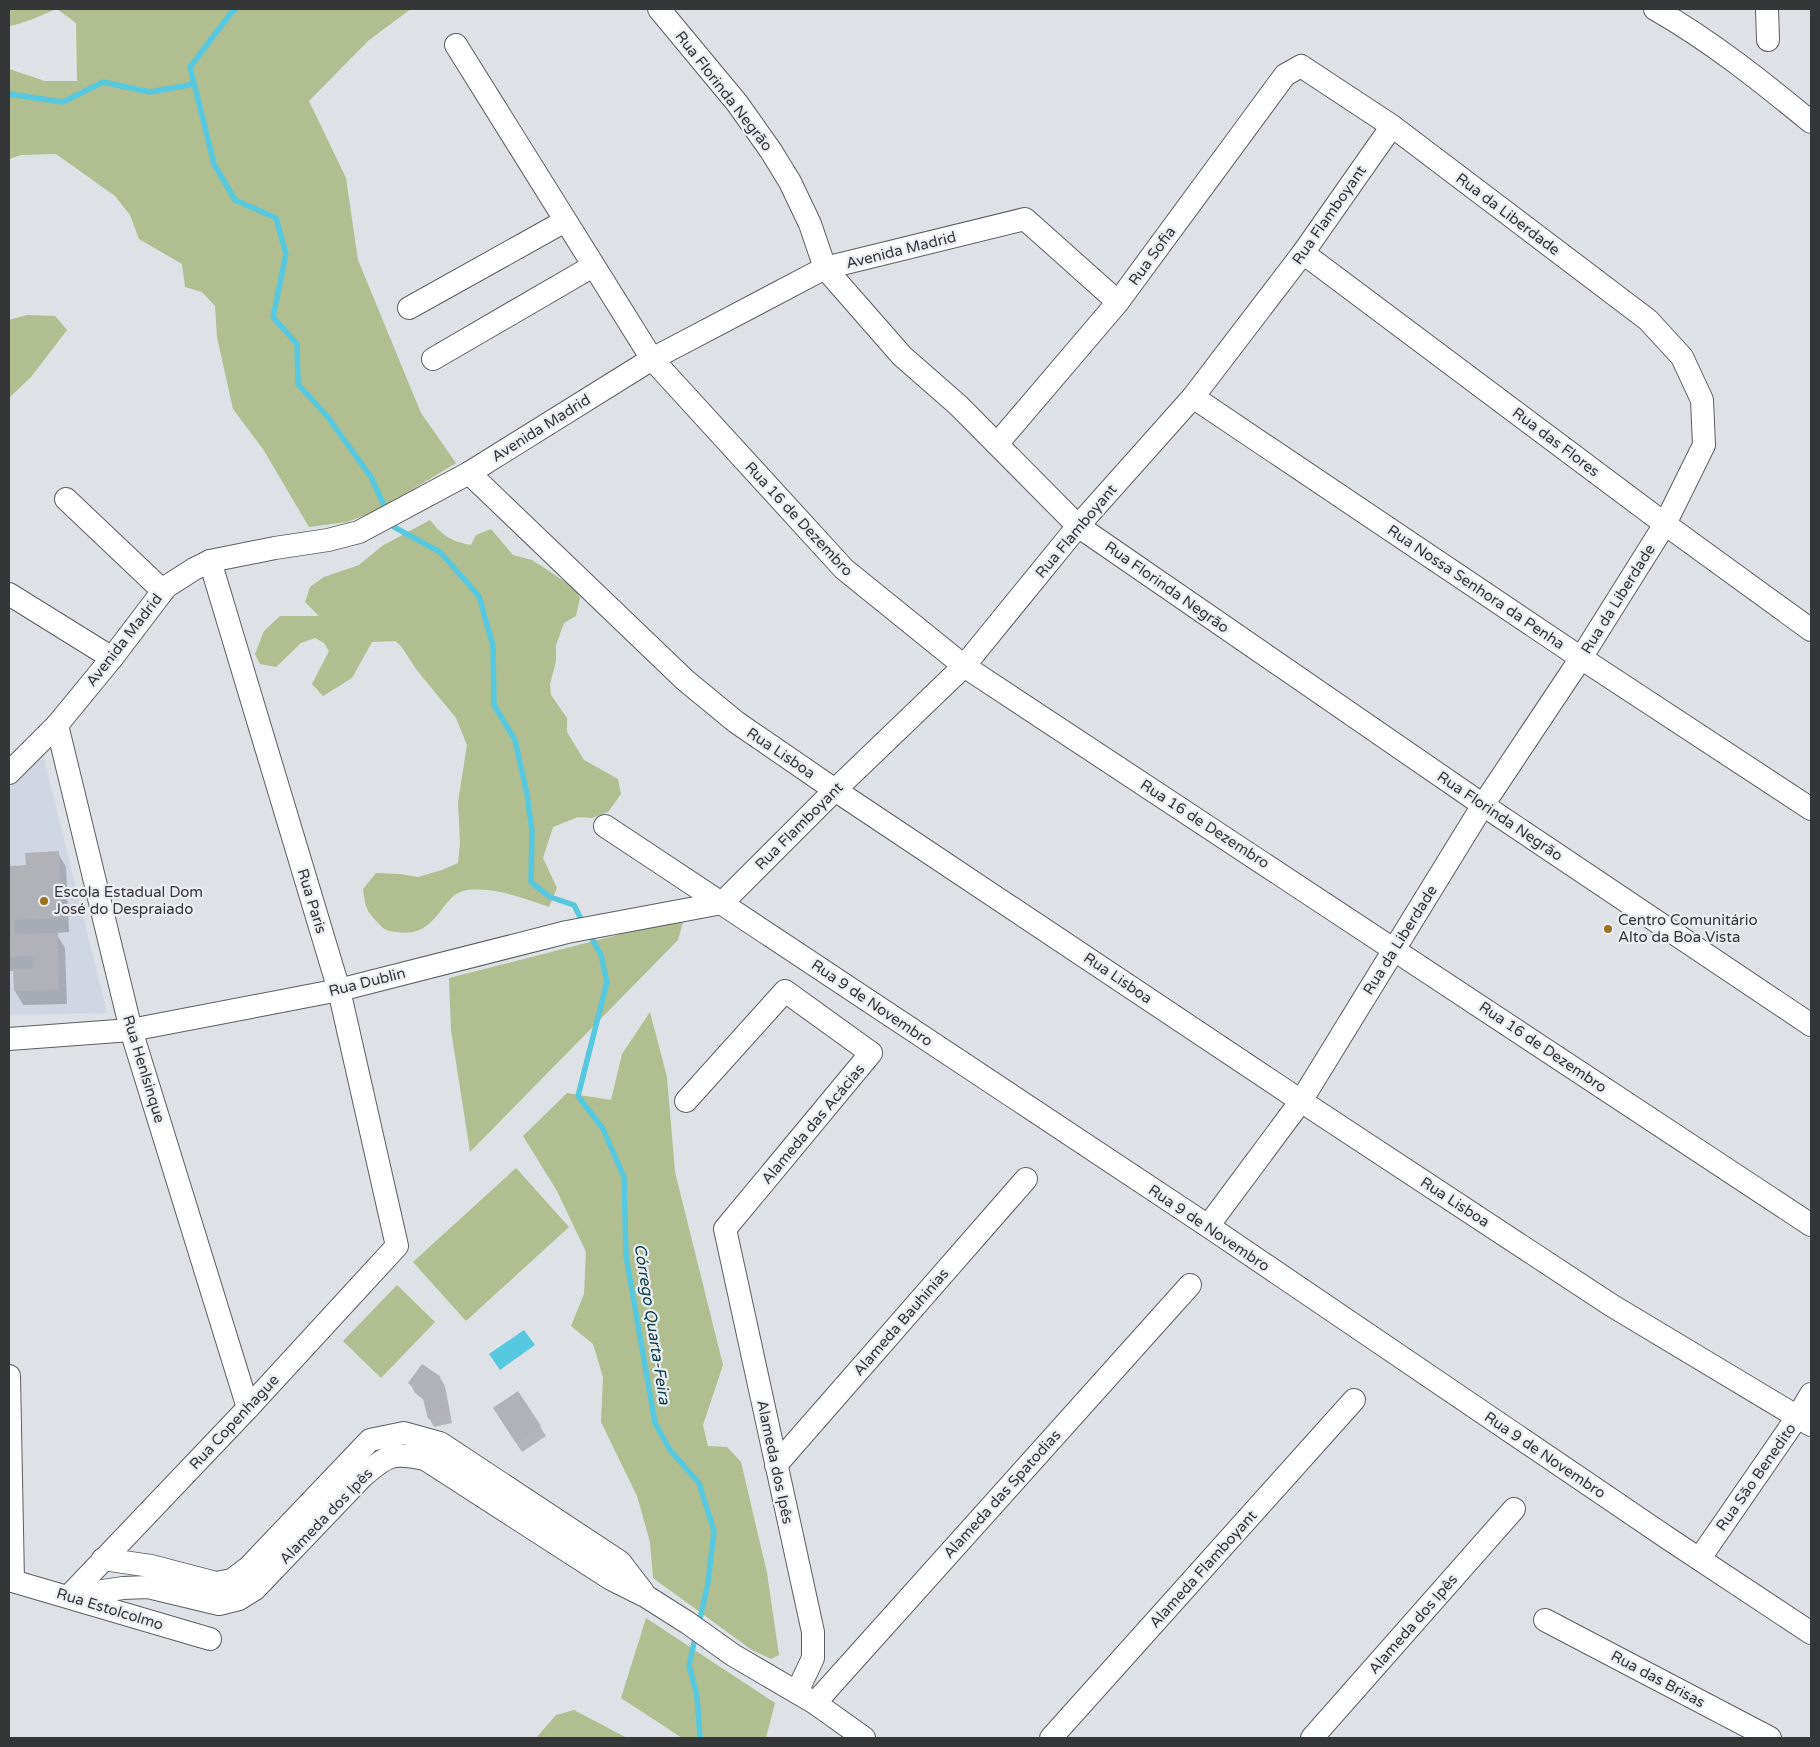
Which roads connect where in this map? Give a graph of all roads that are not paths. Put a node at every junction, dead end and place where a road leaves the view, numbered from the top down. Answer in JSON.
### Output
{"nodes":[{"id":1,"x":659,"y":9,"type":"edge"},
{"id":2,"x":1655,"y":9,"type":"edge"},
{"id":3,"x":1767,"y":9,"type":"edge"},
{"id":4,"x":1684,"y":17,"type":"edge"},
{"id":5,"x":1768,"y":40,"type":"dead end"},
{"id":6,"x":456,"y":45,"type":"dead end"},
{"id":7,"x":1301,"y":66,"type":"joint"},
{"id":8,"x":1811,"y":122,"type":"edge"},
{"id":9,"x":1392,"y":126,"type":"junction"},
{"id":10,"x":565,"y":221,"type":"junction"},
{"id":11,"x":1303,"y":253,"type":"junction"},
{"id":12,"x":593,"y":266,"type":"junction"},
{"id":13,"x":825,"y":268,"type":"junction"},
{"id":14,"x":1118,"y":302,"type":"junction"},
{"id":15,"x":409,"y":308,"type":"dead end"},
{"id":16,"x":433,"y":358,"type":"dead end"},
{"id":17,"x":652,"y":359,"type":"junction"},
{"id":18,"x":1192,"y":396,"type":"junction"},
{"id":19,"x":997,"y":444,"type":"junction"},
{"id":20,"x":469,"y":473,"type":"junction"},
{"id":21,"x":66,"y":499,"type":"dead end"},
{"id":22,"x":1665,"y":524,"type":"junction"},
{"id":23,"x":1078,"y":526,"type":"junction"},
{"id":24,"x":210,"y":561,"type":"junction"},
{"id":25,"x":163,"y":591,"type":"junction"},
{"id":26,"x":9,"y":594,"type":"edge"},
{"id":27,"x":1811,"y":630,"type":"edge"},
{"id":28,"x":112,"y":658,"type":"junction"},
{"id":29,"x":1581,"y":658,"type":"junction"},
{"id":30,"x":964,"y":666,"type":"junction"},
{"id":31,"x":57,"y":724,"type":"junction"},
{"id":32,"x":9,"y":773,"type":"edge"},
{"id":33,"x":835,"y":790,"type":"junction"},
{"id":34,"x":1483,"y":805,"type":"junction"},
{"id":35,"x":1811,"y":810,"type":"edge"},
{"id":36,"x":605,"y":826,"type":"dead end"},
{"id":37,"x":722,"y":903,"type":"junction"},
{"id":38,"x":1395,"y":949,"type":"junction"},
{"id":39,"x":339,"y":990,"type":"junction"},
{"id":40,"x":1811,"y":1026,"type":"edge"},
{"id":41,"x":131,"y":1030,"type":"junction"},
{"id":42,"x":9,"y":1038,"type":"edge"},
{"id":43,"x":686,"y":1101,"type":"dead end"},
{"id":44,"x":1301,"y":1101,"type":"junction"},
{"id":45,"x":1026,"y":1179,"type":"dead end"},
{"id":46,"x":1811,"y":1225,"type":"edge"},
{"id":47,"x":1208,"y":1226,"type":"junction"},
{"id":48,"x":725,"y":1229,"type":"joint"},
{"id":49,"x":397,"y":1246,"type":"joint"},
{"id":50,"x":1190,"y":1285,"type":"dead end"},
{"id":51,"x":9,"y":1376,"type":"edge"},
{"id":52,"x":1811,"y":1394,"type":"edge"},
{"id":53,"x":1354,"y":1400,"type":"dead end"},
{"id":54,"x":248,"y":1408,"type":"junction"},
{"id":55,"x":1805,"y":1420,"type":"edge"},
{"id":56,"x":370,"y":1440,"type":"junction"},
{"id":57,"x":440,"y":1443,"type":"junction"},
{"id":58,"x":425,"y":1459,"type":"junction"},
{"id":59,"x":381,"y":1460,"type":"junction"},
{"id":60,"x":776,"y":1464,"type":"junction"},
{"id":61,"x":1514,"y":1509,"type":"dead end"},
{"id":62,"x":1700,"y":1558,"type":"junction"},
{"id":63,"x":103,"y":1560,"type":"junction"},
{"id":64,"x":129,"y":1562,"type":"junction"},
{"id":65,"x":11,"y":1580,"type":"edge"},
{"id":66,"x":123,"y":1588,"type":"junction"},
{"id":67,"x":218,"y":1594,"type":"junction"},
{"id":68,"x":69,"y":1596,"type":"junction"},
{"id":69,"x":647,"y":1597,"type":"junction"},
{"id":70,"x":1545,"y":1620,"type":"dead end"},
{"id":71,"x":1811,"y":1633,"type":"edge"},
{"id":72,"x":210,"y":1639,"type":"dead end"},
{"id":73,"x":806,"y":1697,"type":"junction"},
{"id":74,"x":864,"y":1738,"type":"edge"},
{"id":75,"x":1051,"y":1738,"type":"edge"},
{"id":76,"x":1312,"y":1738,"type":"edge"},
{"id":77,"x":1770,"y":1738,"type":"edge"}],
"edges":[{"from":1,"to":13,"type":"street","name":"Rua Florinda Negrão"},
{"from":2,"to":4,"type":"street"},
{"from":3,"to":5,"type":"street"},
{"from":4,"to":8,"type":"street"},
{"from":6,"to":10,"type":"street","name":"Rua 16 de Dezembro"},
{"from":7,"to":9,"type":"street","name":"Rua da Liberdade"},
{"from":7,"to":14,"type":"street","name":"Rua Sofia"},
{"from":9,"to":11,"type":"street","name":"Rua Flamboyant"},
{"from":9,"to":22,"type":"street","name":"Rua da Liberdade"},
{"from":10,"to":12,"type":"street","name":"Rua 16 de Dezembro"},
{"from":10,"to":15,"type":"street"},
{"from":11,"to":18,"type":"street","name":"Rua Flamboyant"},
{"from":11,"to":22,"type":"street","name":"Rua das Flores"},
{"from":12,"to":16,"type":"street"},
{"from":12,"to":17,"type":"street","name":"Rua 16 de Dezembro"},
{"from":13,"to":14,"type":"street","name":"Avenida Madrid"},
{"from":13,"to":17,"type":"street","name":"Avenida Madrid"},
{"from":13,"to":19,"type":"street","name":"Rua Florinda Negrão"},
{"from":14,"to":19,"type":"street","name":"Rua Sofia"},
{"from":17,"to":20,"type":"street","name":"Avenida Madrid"},
{"from":17,"to":30,"type":"street","name":"Rua 16 de Dezembro"},
{"from":18,"to":23,"type":"street","name":"Rua Flamboyant"},
{"from":18,"to":29,"type":"street","name":"Rua Nossa Senhora da Penha"},
{"from":19,"to":23,"type":"street","name":"Rua Florinda Negrão"},
{"from":20,"to":24,"type":"street","name":"Avenida Madrid"},
{"from":20,"to":33,"type":"street","name":"Rua Lisboa"},
{"from":21,"to":25,"type":"street"},
{"from":22,"to":27,"type":"street","name":"Rua das Flores"},
{"from":22,"to":29,"type":"street","name":"Rua da Liberdade"},
{"from":23,"to":30,"type":"street","name":"Rua Flamboyant"},
{"from":23,"to":34,"type":"street","name":"Rua Florinda Negrão"},
{"from":24,"to":25,"type":"street","name":"Avenida Madrid"},
{"from":24,"to":39,"type":"street","name":"Rua Paris"},
{"from":25,"to":28,"type":"street","name":"Avenida Madrid"},
{"from":26,"to":28,"type":"street"},
{"from":28,"to":31,"type":"street","name":"Avenida Madrid"},
{"from":29,"to":34,"type":"street","name":"Rua da Liberdade"},
{"from":29,"to":35,"type":"street","name":"Rua Nossa Senhora da Penha"},
{"from":30,"to":33,"type":"street","name":"Rua Flamboyant"},
{"from":30,"to":38,"type":"street","name":"Rua 16 de Dezembro"},
{"from":31,"to":32,"type":"street","name":"Avenida Madrid"},
{"from":31,"to":41,"type":"street","name":"Rua Henlsinque"},
{"from":33,"to":37,"type":"street","name":"Rua Flamboyant"},
{"from":33,"to":44,"type":"street","name":"Rua Lisboa"},
{"from":34,"to":38,"type":"street","name":"Rua da Liberdade"},
{"from":34,"to":40,"type":"street","name":"Rua Florinda Negrão"},
{"from":36,"to":37,"type":"street","name":"Rua 9 de Novembro"},
{"from":37,"to":39,"type":"street","name":"Rua Dublin"},
{"from":37,"to":47,"type":"street","name":"Rua 9 de Novembro"},
{"from":38,"to":44,"type":"street","name":"Rua da Liberdade"},
{"from":38,"to":46,"type":"street","name":"Rua 16 de Dezembro"},
{"from":39,"to":41,"type":"street","name":"Rua Dublin"},
{"from":39,"to":49,"type":"street","name":"Rua Paris"},
{"from":41,"to":42,"type":"street","name":"Rua Dublin"},
{"from":41,"to":54,"type":"street","name":"Rua Henlsinque"},
{"from":43,"to":48,"type":"street","name":"Alameda das Acácias"},
{"from":44,"to":47,"type":"street","name":"Rua da Liberdade"},
{"from":44,"to":55,"type":"street","name":"Rua Lisboa"},
{"from":45,"to":60,"type":"street","name":"Alameda Bauhinias"},
{"from":47,"to":62,"type":"street","name":"Rua 9 de Novembro"},
{"from":48,"to":60,"type":"street","name":"Alameda dos Ipês"},
{"from":49,"to":54,"type":"street","name":"Rua Copenhague"},
{"from":50,"to":73,"type":"street","name":"Alameda das Spatodias"},
{"from":51,"to":65,"type":"street"},
{"from":52,"to":55,"type":"street","name":"Rua São Benedito"},
{"from":53,"to":75,"type":"street","name":"Alameda Flamboyant"},
{"from":54,"to":63,"type":"street","name":"Rua Copenhague"},
{"from":55,"to":62,"type":"street","name":"Rua São Benedito"},
{"from":56,"to":57,"type":"street","name":"Alameda dos Ipês"},
{"from":56,"to":59,"type":"street"},
{"from":56,"to":67,"type":"street","name":"Alameda dos Ipês"},
{"from":57,"to":58,"type":"street"},
{"from":57,"to":69,"type":"street","name":"Alameda dos Ipês"},
{"from":58,"to":59,"type":"street","name":"Alameda dos Ipês"},
{"from":58,"to":69,"type":"street","name":"Alameda dos Ipês"},
{"from":59,"to":67,"type":"street","name":"Alameda dos Ipês"},
{"from":60,"to":73,"type":"street","name":"Alameda dos Ipês"},
{"from":61,"to":76,"type":"street","name":"Alameda dos Ipês"},
{"from":62,"to":71,"type":"street","name":"Rua 9 de Novembro"},
{"from":63,"to":64,"type":"street"},
{"from":63,"to":68,"type":"street","name":"Rua Copenhague"},
{"from":64,"to":66,"type":"street"},
{"from":64,"to":67,"type":"street"},
{"from":65,"to":68,"type":"street","name":"Rua Estolcolmo"},
{"from":66,"to":67,"type":"street","name":"Alameda dos Ipês"},
{"from":66,"to":68,"type":"street","name":"Alameda dos Ipês"},
{"from":68,"to":72,"type":"street","name":"Rua Estolcolmo"},
{"from":69,"to":73,"type":"street","name":"Alameda dos Ipês"},
{"from":70,"to":77,"type":"street","name":"Rua das Brisas"},
{"from":73,"to":74,"type":"street","name":"Alameda dos Ipês"}]}
